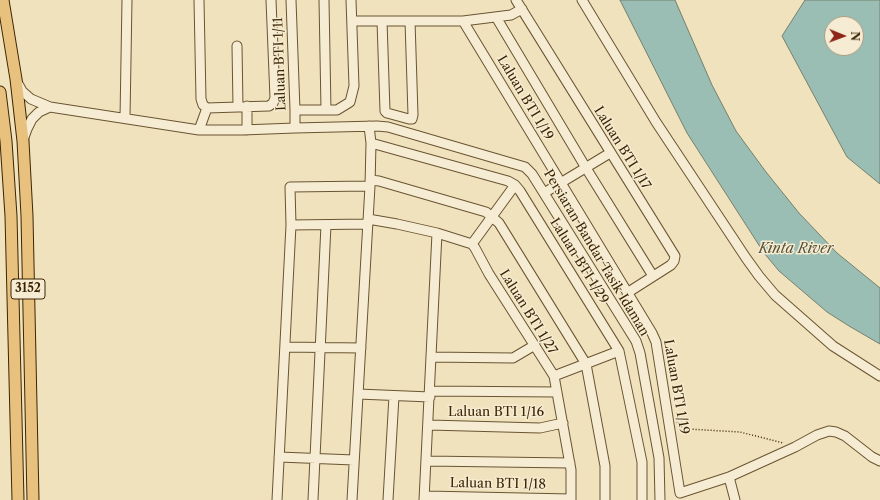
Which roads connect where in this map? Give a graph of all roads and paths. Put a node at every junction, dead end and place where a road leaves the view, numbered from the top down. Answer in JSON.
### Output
{"nodes":[{"id":1,"x":3,"y":0,"type":"edge"},
{"id":2,"x":127,"y":0,"type":"edge"},
{"id":3,"x":199,"y":0,"type":"edge"},
{"id":4,"x":271,"y":0,"type":"edge"},
{"id":5,"x":291,"y":0,"type":"edge"},
{"id":6,"x":324,"y":0,"type":"edge"},
{"id":7,"x":351,"y":0,"type":"edge"},
{"id":8,"x":516,"y":0,"type":"edge"},
{"id":9,"x":582,"y":0,"type":"edge"},
{"id":10,"x":522,"y":9,"type":"junction"},
{"id":11,"x":496,"y":17,"type":"junction"},
{"id":12,"x":352,"y":21,"type":"junction"},
{"id":13,"x":382,"y":21,"type":"junction"},
{"id":14,"x":410,"y":21,"type":"junction"},
{"id":15,"x":463,"y":21,"type":"junction"},
{"id":16,"x":237,"y":46,"type":"dead end"},
{"id":17,"x":16,"y":79,"type":"junction"},
{"id":18,"x":0,"y":92,"type":"edge"},
{"id":19,"x":247,"y":106,"type":"junction"},
{"id":20,"x":50,"y":107,"type":"junction"},
{"id":21,"x":238,"y":107,"type":"junction"},
{"id":22,"x":207,"y":108,"type":"junction"},
{"id":23,"x":296,"y":110,"type":"junction"},
{"id":24,"x":326,"y":110,"type":"junction"},
{"id":25,"x":125,"y":118,"type":"junction"},
{"id":26,"x":370,"y":126,"type":"junction"},
{"id":27,"x":295,"y":128,"type":"junction"},
{"id":28,"x":0,"y":129,"type":"edge"},
{"id":29,"x":200,"y":130,"type":"junction"},
{"id":30,"x":247,"y":130,"type":"junction"},
{"id":31,"x":6,"y":141,"type":"junction"},
{"id":32,"x":23,"y":141,"type":"junction"},
{"id":33,"x":371,"y":143,"type":"junction"},
{"id":34,"x":610,"y":153,"type":"junction"},
{"id":35,"x":586,"y":168,"type":"junction"},
{"id":36,"x":370,"y":183,"type":"junction"},
{"id":37,"x":561,"y":183,"type":"junction"},
{"id":38,"x":515,"y":185,"type":"junction"},
{"id":39,"x":544,"y":193,"type":"junction"},
{"id":40,"x":492,"y":216,"type":"junction"},
{"id":41,"x":368,"y":222,"type":"junction"},
{"id":42,"x":291,"y":225,"type":"junction"},
{"id":43,"x":326,"y":225,"type":"junction"},
{"id":44,"x":437,"y":234,"type":"junction"},
{"id":45,"x":472,"y":244,"type":"junction"},
{"id":46,"x":653,"y":276,"type":"junction"},
{"id":47,"x":627,"y":293,"type":"junction"},
{"id":48,"x":534,"y":345,"type":"junction"},
{"id":49,"x":285,"y":347,"type":"junction"},
{"id":50,"x":320,"y":348,"type":"junction"},
{"id":51,"x":361,"y":348,"type":"junction"},
{"id":52,"x":619,"y":351,"type":"junction"},
{"id":53,"x":431,"y":357,"type":"junction"},
{"id":54,"x":586,"y":364,"type":"junction"},
{"id":55,"x":554,"y":376,"type":"junction"},
{"id":56,"x":880,"y":376,"type":"edge"},
{"id":57,"x":557,"y":392,"type":"junction"},
{"id":58,"x":358,"y":394,"type":"junction"},
{"id":59,"x":430,"y":394,"type":"junction"},
{"id":60,"x":394,"y":396,"type":"junction"},
{"id":61,"x":669,"y":420,"type":"junction"},
{"id":62,"x":562,"y":423,"type":"junction"},
{"id":63,"x":429,"y":425,"type":"junction"},
{"id":64,"x":790,"y":449,"type":"junction"},
{"id":65,"x":279,"y":456,"type":"junction"},
{"id":66,"x":315,"y":459,"type":"junction"},
{"id":67,"x":354,"y":460,"type":"junction"},
{"id":68,"x":426,"y":461,"type":"junction"},
{"id":69,"x":880,"y":461,"type":"edge"},
{"id":70,"x":570,"y":463,"type":"junction"},
{"id":71,"x":729,"y":477,"type":"junction"},
{"id":72,"x":680,"y":496,"type":"edge"},
{"id":73,"x":424,"y":498,"type":"edge"},
{"id":74,"x":571,"y":499,"type":"edge"},
{"id":75,"x":18,"y":500,"type":"edge"},
{"id":76,"x":33,"y":500,"type":"edge"},
{"id":77,"x":277,"y":500,"type":"edge"},
{"id":78,"x":313,"y":500,"type":"edge"},
{"id":79,"x":352,"y":500,"type":"edge"},
{"id":80,"x":388,"y":500,"type":"edge"},
{"id":81,"x":605,"y":500,"type":"edge"},
{"id":82,"x":642,"y":500,"type":"edge"},
{"id":83,"x":660,"y":500,"type":"edge"},
{"id":84,"x":735,"y":500,"type":"edge"}],
"edges":[{"from":1,"to":17,"type":"main road","number":"3152"},
{"from":2,"to":25,"type":"street"},
{"from":3,"to":22,"type":"street"},
{"from":4,"to":19,"type":"street"},
{"from":5,"to":23,"type":"street","name":"Laluan BTI 1/11"},
{"from":6,"to":24,"type":"street"},
{"from":7,"to":12,"type":"street"},
{"from":8,"to":10,"type":"street","name":"Laluan BTI 1/17"},
{"from":9,"to":56,"type":"street"},
{"from":10,"to":11,"type":"street"},
{"from":10,"to":34,"type":"street","name":"Laluan BTI 1/17"},
{"from":11,"to":15,"type":"street"},
{"from":11,"to":35,"type":"street"},
{"from":12,"to":13,"type":"street"},
{"from":12,"to":24,"type":"street"},
{"from":13,"to":14,"type":"street"},
{"from":13,"to":14,"type":"street"},
{"from":14,"to":15,"type":"street"},
{"from":15,"to":37,"type":"street","name":"Laluan BTI 1/19"},
{"from":16,"to":21,"type":"street"},
{"from":17,"to":20,"type":"street","name":"Persiaran Bandar Tasik Idaman"},
{"from":17,"to":32,"type":"main road","number":"3152"},
{"from":18,"to":31,"type":"main road","number":"3152"},
{"from":19,"to":21,"type":"street"},
{"from":19,"to":30,"type":"street"},
{"from":20,"to":25,"type":"street","name":"Persiaran Bandar Tasik Idaman"},
{"from":20,"to":32,"type":"street"},
{"from":21,"to":22,"type":"street"},
{"from":22,"to":29,"type":"street"},
{"from":23,"to":24,"type":"street"},
{"from":23,"to":27,"type":"street","name":"Laluan BTI 1/11"},
{"from":25,"to":29,"type":"street","name":"Persiaran Bandar Tasik Idaman"},
{"from":26,"to":27,"type":"street","name":"Persiaran Bandar Tasik Idaman"},
{"from":26,"to":33,"type":"street"},
{"from":26,"to":39,"type":"street","name":"Persiaran Bandar Tasik Idaman"},
{"from":27,"to":30,"type":"street","name":"Persiaran Bandar Tasik Idaman"},
{"from":28,"to":31,"type":"street"},
{"from":29,"to":30,"type":"street","name":"Persiaran Bandar Tasik Idaman"},
{"from":31,"to":75,"type":"main road","number":"3152"},
{"from":32,"to":76,"type":"main road","number":"3152"},
{"from":33,"to":36,"type":"street"},
{"from":33,"to":38,"type":"street"},
{"from":34,"to":35,"type":"street"},
{"from":34,"to":46,"type":"street","name":"Laluan BTI 1/17"},
{"from":35,"to":37,"type":"street"},
{"from":35,"to":46,"type":"street"},
{"from":36,"to":40,"type":"street"},
{"from":36,"to":41,"type":"street"},
{"from":36,"to":42,"type":"street"},
{"from":37,"to":39,"type":"street"},
{"from":37,"to":47,"type":"street","name":"Laluan BTI 1/19"},
{"from":38,"to":40,"type":"street"},
{"from":38,"to":52,"type":"street","name":"Laluan BTI 1/29"},
{"from":39,"to":83,"type":"street","name":"Persiaran Bandar Tasik Idaman"},
{"from":40,"to":45,"type":"street"},
{"from":40,"to":54,"type":"street"},
{"from":41,"to":43,"type":"street"},
{"from":41,"to":44,"type":"street"},
{"from":41,"to":51,"type":"street"},
{"from":42,"to":43,"type":"street"},
{"from":42,"to":49,"type":"street"},
{"from":43,"to":50,"type":"street"},
{"from":44,"to":45,"type":"street"},
{"from":44,"to":53,"type":"street"},
{"from":45,"to":48,"type":"street","name":"Laluan BTI 1/27"},
{"from":46,"to":47,"type":"street","name":"Laluan BTI 1/17"},
{"from":47,"to":61,"type":"street","name":"Laluan BTI 1/19"},
{"from":48,"to":53,"type":"street"},
{"from":48,"to":55,"type":"street","name":"Laluan BTI 1/27"},
{"from":49,"to":50,"type":"street"},
{"from":49,"to":65,"type":"street"},
{"from":50,"to":51,"type":"street"},
{"from":50,"to":66,"type":"street"},
{"from":51,"to":58,"type":"street"},
{"from":52,"to":54,"type":"street"},
{"from":52,"to":82,"type":"street","name":"Laluan BTI 1/29"},
{"from":53,"to":59,"type":"street"},
{"from":54,"to":55,"type":"street"},
{"from":54,"to":81,"type":"street"},
{"from":55,"to":57,"type":"street","name":"Laluan BTI 1/27"},
{"from":57,"to":59,"type":"street"},
{"from":57,"to":62,"type":"street","name":"Laluan BTI 1/27"},
{"from":58,"to":60,"type":"street"},
{"from":58,"to":67,"type":"street"},
{"from":59,"to":60,"type":"street"},
{"from":59,"to":63,"type":"street"},
{"from":60,"to":80,"type":"street"},
{"from":61,"to":64,"type":"path"},
{"from":61,"to":72,"type":"street","name":"Laluan BTI 1/19"},
{"from":62,"to":63,"type":"street","name":"Laluan BTI 1/16"},
{"from":62,"to":70,"type":"street","name":"Laluan BTI 1/27"},
{"from":63,"to":68,"type":"street"},
{"from":64,"to":69,"type":"street","name":"Laluan BTI 1/19"},
{"from":64,"to":71,"type":"street","name":"Laluan BTI 1/19"},
{"from":65,"to":66,"type":"street"},
{"from":65,"to":77,"type":"street"},
{"from":66,"to":67,"type":"street"},
{"from":66,"to":78,"type":"street"},
{"from":67,"to":79,"type":"street"},
{"from":68,"to":70,"type":"street"},
{"from":68,"to":73,"type":"street"},
{"from":70,"to":74,"type":"street","name":"Laluan BTI 1/27"},
{"from":71,"to":72,"type":"street","name":"Laluan BTI 1/19"},
{"from":71,"to":84,"type":"street"},
{"from":73,"to":74,"type":"street","name":"Laluan BTI 1/18"}]}
